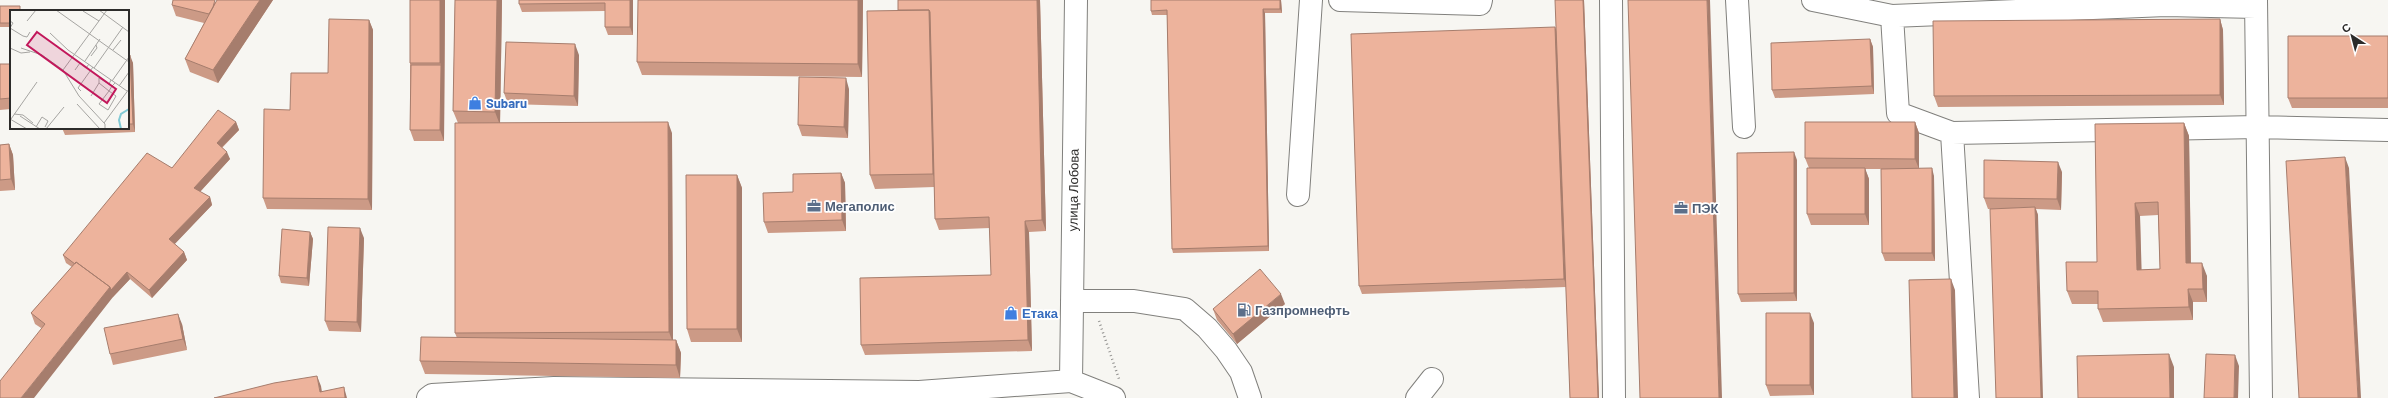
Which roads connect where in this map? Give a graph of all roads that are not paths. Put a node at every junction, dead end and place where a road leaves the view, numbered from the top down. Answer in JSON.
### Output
{"nodes":[{"id":1,"x":1076,"y":0,"type":"edge"},
{"id":2,"x":1311,"y":0,"type":"edge"},
{"id":3,"x":1340,"y":0,"type":"edge"},
{"id":4,"x":1480,"y":0,"type":"edge"},
{"id":5,"x":1611,"y":0,"type":"edge"},
{"id":6,"x":1737,"y":0,"type":"edge"},
{"id":7,"x":1813,"y":0,"type":"edge"},
{"id":8,"x":2166,"y":3,"type":"edge"},
{"id":9,"x":2256,"y":3,"type":"edge"},
{"id":10,"x":1892,"y":16,"type":"junction"},
{"id":11,"x":2258,"y":126,"type":"junction"},
{"id":12,"x":1744,"y":127,"type":"dead end"},
{"id":13,"x":2388,"y":130,"type":"edge"},
{"id":14,"x":1952,"y":134,"type":"junction"},
{"id":15,"x":1298,"y":195,"type":"dead end"},
{"id":16,"x":1082,"y":301,"type":"junction"},
{"id":17,"x":1432,"y":379,"type":"dead end"},
{"id":18,"x":1071,"y":381,"type":"junction"},
{"id":19,"x":1117,"y":391,"type":"edge"},
{"id":20,"x":428,"y":398,"type":"edge"},
{"id":21,"x":1250,"y":398,"type":"edge"},
{"id":22,"x":1417,"y":398,"type":"edge"},
{"id":23,"x":1614,"y":398,"type":"edge"},
{"id":24,"x":1968,"y":398,"type":"edge"},
{"id":25,"x":2261,"y":398,"type":"edge"}],
"edges":[{"from":1,"to":16,"type":"street","name":"улица Лобова"},
{"from":2,"to":15,"type":"street"},
{"from":3,"to":4,"type":"street"},
{"from":5,"to":23,"type":"street"},
{"from":6,"to":12,"type":"street"},
{"from":7,"to":10,"type":"street"},
{"from":8,"to":9,"type":"street"},
{"from":8,"to":10,"type":"street"},
{"from":9,"to":11,"type":"street"},
{"from":10,"to":14,"type":"street"},
{"from":11,"to":13,"type":"street"},
{"from":11,"to":14,"type":"street"},
{"from":11,"to":25,"type":"street"},
{"from":14,"to":24,"type":"street"},
{"from":16,"to":18,"type":"street","name":"улица Лобова"},
{"from":16,"to":21,"type":"street"},
{"from":17,"to":22,"type":"street"},
{"from":18,"to":19,"type":"street"},
{"from":18,"to":20,"type":"street"}]}
